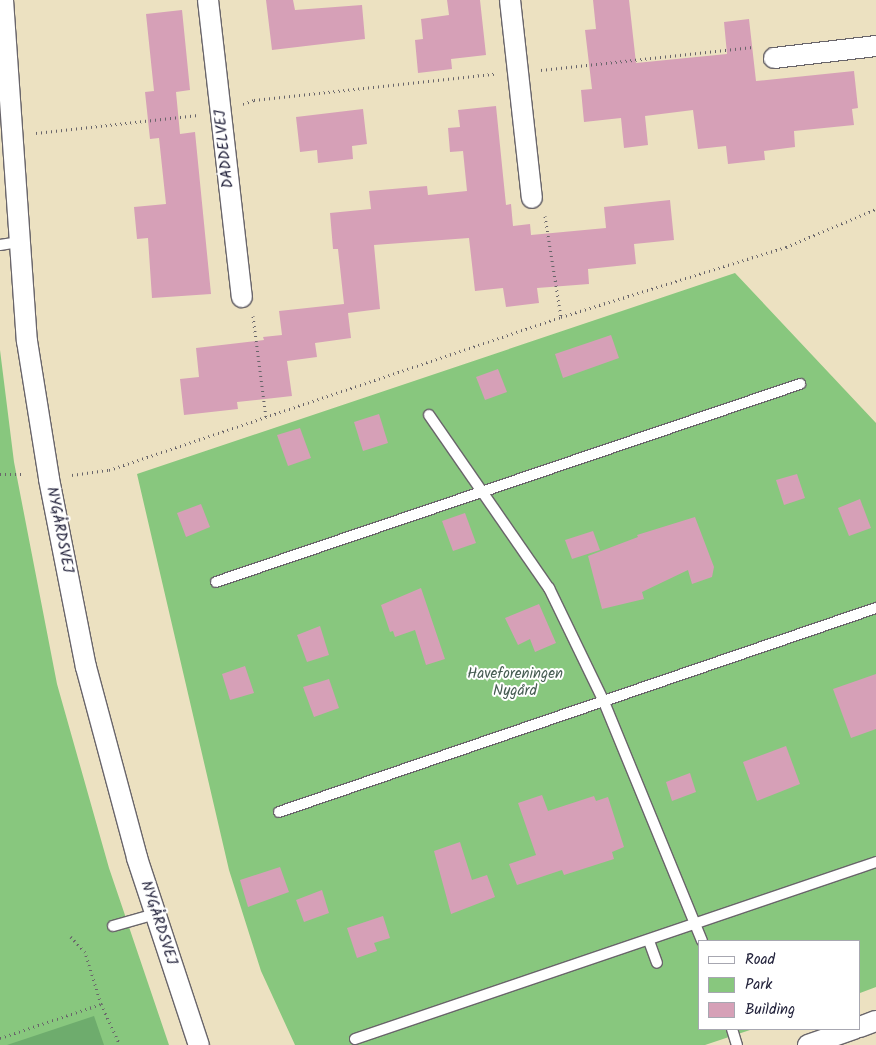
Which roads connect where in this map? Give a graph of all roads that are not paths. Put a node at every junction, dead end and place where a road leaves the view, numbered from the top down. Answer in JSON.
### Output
{"nodes":[{"id":1,"x":3,"y":0,"type":"edge"},
{"id":2,"x":208,"y":0,"type":"edge"},
{"id":3,"x":510,"y":0,"type":"edge"},
{"id":4,"x":876,"y":46,"type":"edge"},
{"id":5,"x":774,"y":58,"type":"road end"},
{"id":6,"x":532,"y":198,"type":"road end"},
{"id":7,"x":20,"y":242,"type":"junction"},
{"id":8,"x":0,"y":245,"type":"edge"},
{"id":9,"x":242,"y":297,"type":"road end"},
{"id":10,"x":800,"y":384,"type":"dead end"},
{"id":11,"x":429,"y":416,"type":"dead end"},
{"id":12,"x":484,"y":491,"type":"junction"},
{"id":13,"x":216,"y":582,"type":"dead end"},
{"id":14,"x":876,"y":608,"type":"edge"},
{"id":15,"x":604,"y":702,"type":"junction"},
{"id":16,"x":279,"y":812,"type":"dead end"},
{"id":17,"x":876,"y":862,"type":"edge"},
{"id":18,"x":155,"y":914,"type":"junction"},
{"id":19,"x":696,"y":925,"type":"junction"},
{"id":20,"x":113,"y":926,"type":"dead end"},
{"id":21,"x":702,"y":940,"type":"edge"},
{"id":22,"x":649,"y":941,"type":"junction"},
{"id":23,"x":657,"y":963,"type":"dead end"},
{"id":24,"x":876,"y":1021,"type":"edge"},
{"id":25,"x":861,"y":1027,"type":"edge"},
{"id":26,"x":732,"y":1030,"type":"edge"},
{"id":27,"x":851,"y":1030,"type":"edge"},
{"id":28,"x":355,"y":1039,"type":"dead end"},
{"id":29,"x":199,"y":1045,"type":"edge"},
{"id":30,"x":737,"y":1045,"type":"edge"},
{"id":31,"x":808,"y":1045,"type":"edge"}],
"edges":[{"from":1,"to":7,"type":"street","name":"NYGÅRDSVEJ"},
{"from":2,"to":9,"type":"street","name":"DADDELVEJ"},
{"from":3,"to":6,"type":"street"},
{"from":4,"to":5,"type":"street"},
{"from":7,"to":8,"type":"lane"},
{"from":7,"to":18,"type":"street","name":"NYGÅRDSVEJ"},
{"from":10,"to":12,"type":"lane"},
{"from":11,"to":12,"type":"lane"},
{"from":12,"to":13,"type":"lane"},
{"from":12,"to":15,"type":"lane"},
{"from":14,"to":15,"type":"lane"},
{"from":15,"to":16,"type":"lane"},
{"from":15,"to":19,"type":"lane"},
{"from":17,"to":19,"type":"lane"},
{"from":18,"to":20,"type":"lane"},
{"from":18,"to":29,"type":"street","name":"NYGÅRDSVEJ"},
{"from":19,"to":21,"type":"lane"},
{"from":19,"to":22,"type":"lane"},
{"from":22,"to":23,"type":"lane"},
{"from":22,"to":28,"type":"lane"},
{"from":24,"to":25,"type":"street"},
{"from":26,"to":30,"type":"lane"},
{"from":27,"to":31,"type":"street"}]}
